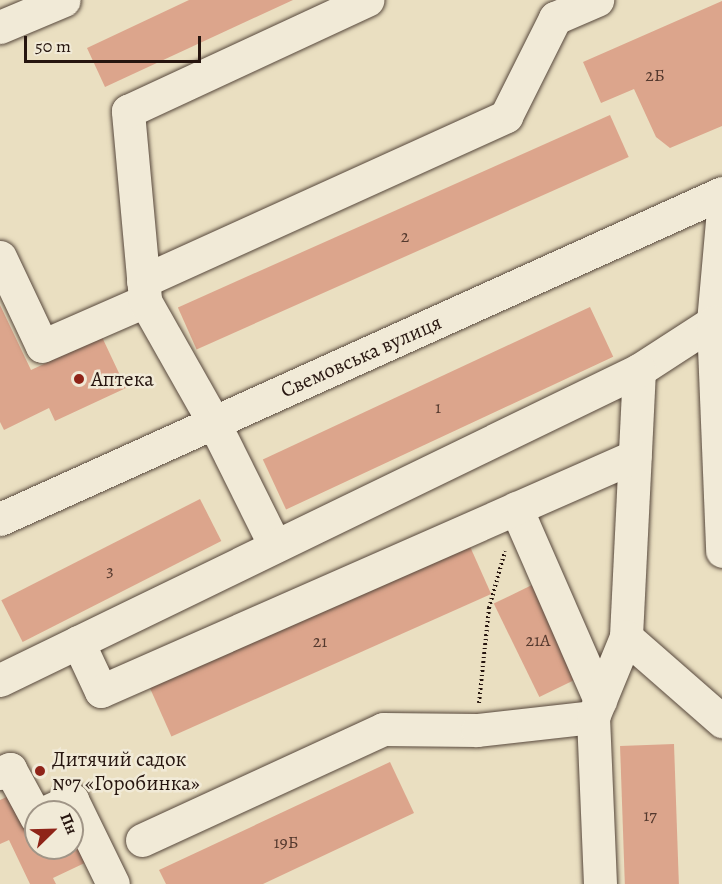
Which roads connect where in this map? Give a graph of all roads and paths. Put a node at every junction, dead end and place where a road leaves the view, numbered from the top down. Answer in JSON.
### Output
{"nodes":[{"id":1,"x":64,"y":0,"type":"edge"},
{"id":2,"x":366,"y":0,"type":"edge"},
{"id":3,"x":597,"y":0,"type":"edge"},
{"id":4,"x":0,"y":27,"type":"edge"},
{"id":5,"x":722,"y":193,"type":"edge"},
{"id":6,"x":722,"y":221,"type":"edge"},
{"id":7,"x":0,"y":258,"type":"edge"},
{"id":8,"x":144,"y":291,"type":"junction"},
{"id":9,"x":713,"y":322,"type":"junction"},
{"id":10,"x":639,"y":370,"type":"junction"},
{"id":11,"x":214,"y":423,"type":"junction"},
{"id":12,"x":635,"y":456,"type":"junction"},
{"id":13,"x":516,"y":508,"type":"junction"},
{"id":14,"x":0,"y":519,"type":"edge"},
{"id":15,"x":275,"y":546,"type":"junction"},
{"id":16,"x":722,"y":551,"type":"edge"},
{"id":17,"x":626,"y":636,"type":"junction"},
{"id":18,"x":78,"y":642,"type":"junction"},
{"id":19,"x":0,"y":680,"type":"edge"},
{"id":20,"x":596,"y":708,"type":"junction"},
{"id":21,"x":722,"y":721,"type":"edge"},
{"id":22,"x":477,"y":730,"type":"junction"},
{"id":23,"x":0,"y":773,"type":"edge"},
{"id":24,"x":27,"y":800,"type":"edge"},
{"id":25,"x":84,"y":825,"type":"edge"},
{"id":26,"x":142,"y":840,"type":"dead end"},
{"id":27,"x":113,"y":884,"type":"edge"},
{"id":28,"x":600,"y":884,"type":"edge"}],
"edges":[{"from":1,"to":4,"type":"street"},
{"from":2,"to":8,"type":"street"},
{"from":3,"to":8,"type":"street"},
{"from":5,"to":11,"type":"street","name":"Свемовська вулиця"},
{"from":6,"to":9,"type":"street"},
{"from":7,"to":8,"type":"street"},
{"from":8,"to":11,"type":"street"},
{"from":9,"to":10,"type":"street"},
{"from":9,"to":16,"type":"street"},
{"from":10,"to":12,"type":"street"},
{"from":10,"to":15,"type":"street"},
{"from":11,"to":14,"type":"street","name":"Свемовська вулиця"},
{"from":11,"to":15,"type":"street"},
{"from":12,"to":13,"type":"street"},
{"from":12,"to":17,"type":"street"},
{"from":13,"to":18,"type":"street"},
{"from":13,"to":20,"type":"street"},
{"from":13,"to":22,"type":"path"},
{"from":15,"to":18,"type":"street"},
{"from":17,"to":20,"type":"street"},
{"from":17,"to":21,"type":"street"},
{"from":18,"to":19,"type":"street"},
{"from":20,"to":22,"type":"street"},
{"from":20,"to":28,"type":"street"},
{"from":22,"to":26,"type":"street"},
{"from":23,"to":24,"type":"street"},
{"from":25,"to":27,"type":"street"}]}
